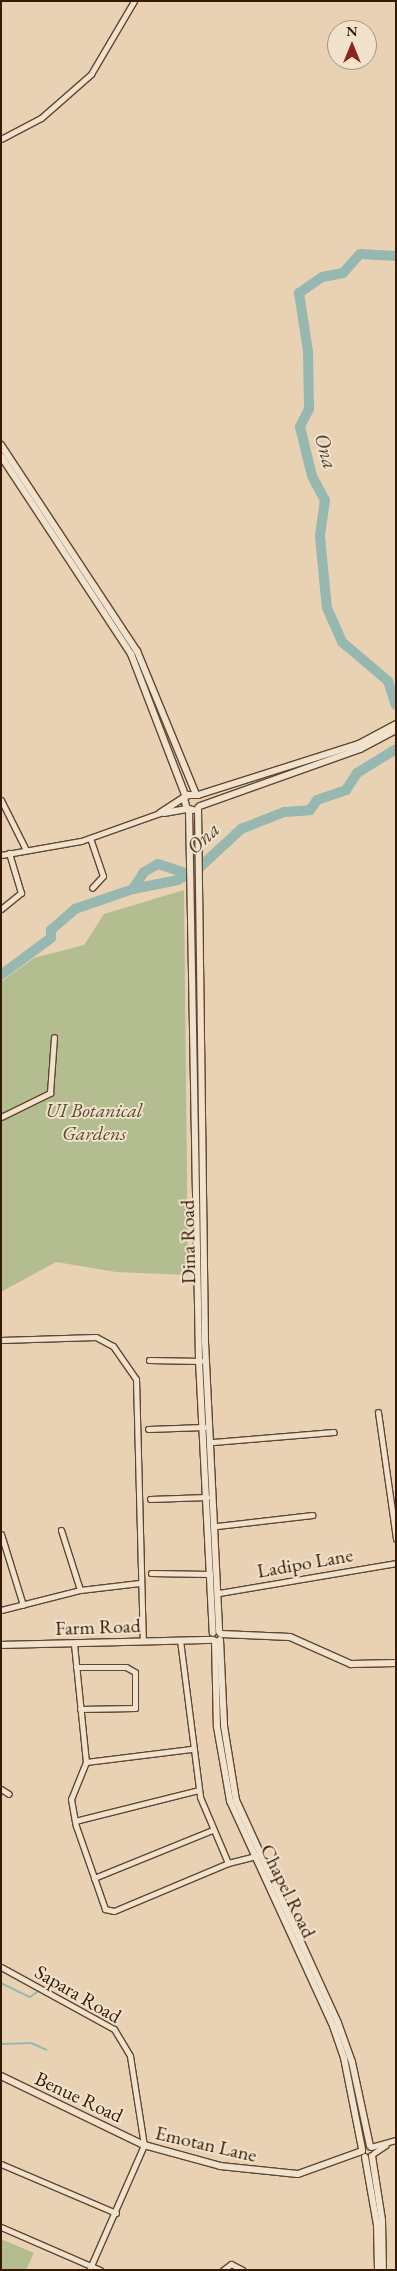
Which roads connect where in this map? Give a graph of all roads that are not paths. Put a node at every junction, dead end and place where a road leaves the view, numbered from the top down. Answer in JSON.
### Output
{"nodes":[{"id":1,"x":134,"y":1,"type":"edge"},
{"id":2,"x":1,"y":139,"type":"edge"},
{"id":3,"x":1,"y":445,"type":"edge"},
{"id":4,"x":1,"y":456,"type":"edge"},
{"id":5,"x":394,"y":728,"type":"edge"},
{"id":6,"x":197,"y":795,"type":"junction"},
{"id":7,"x":185,"y":798,"type":"junction"},
{"id":8,"x":1,"y":800,"type":"edge"},
{"id":9,"x":199,"y":807,"type":"junction"},
{"id":10,"x":188,"y":809,"type":"junction"},
{"id":11,"x":160,"y":813,"type":"junction"},
{"id":12,"x":90,"y":838,"type":"junction"},
{"id":13,"x":26,"y":850,"type":"junction"},
{"id":14,"x":194,"y":851,"type":"junction"},
{"id":15,"x":9,"y":853,"type":"junction"},
{"id":16,"x":1,"y":855,"type":"edge"},
{"id":17,"x":92,"y":888,"type":"dead end"},
{"id":18,"x":1,"y":909,"type":"edge"},
{"id":19,"x":54,"y":1037,"type":"dead end"},
{"id":20,"x":1,"y":1117,"type":"edge"},
{"id":21,"x":1,"y":1340,"type":"edge"},
{"id":22,"x":149,"y":1360,"type":"dead end"},
{"id":23,"x":202,"y":1361,"type":"junction"},
{"id":24,"x":378,"y":1412,"type":"dead end"},
{"id":25,"x":204,"y":1427,"type":"junction"},
{"id":26,"x":148,"y":1430,"type":"dead end"},
{"id":27,"x":334,"y":1432,"type":"dead end"},
{"id":28,"x":213,"y":1442,"type":"junction"},
{"id":29,"x":207,"y":1497,"type":"junction"},
{"id":30,"x":150,"y":1500,"type":"dead end"},
{"id":31,"x":312,"y":1515,"type":"dead end"},
{"id":32,"x":217,"y":1526,"type":"junction"},
{"id":33,"x":61,"y":1530,"type":"dead end"},
{"id":34,"x":1,"y":1534,"type":"edge"},
{"id":35,"x":396,"y":1539,"type":"edge"},
{"id":36,"x":396,"y":1563,"type":"edge"},
{"id":37,"x":152,"y":1573,"type":"dead end"},
{"id":38,"x":210,"y":1574,"type":"junction"},
{"id":39,"x":140,"y":1583,"type":"junction"},
{"id":40,"x":80,"y":1590,"type":"junction"},
{"id":41,"x":219,"y":1593,"type":"junction"},
{"id":42,"x":23,"y":1604,"type":"junction"},
{"id":43,"x":1,"y":1610,"type":"edge"},
{"id":44,"x":217,"y":1637,"type":"junction"},
{"id":45,"x":180,"y":1640,"type":"junction"},
{"id":46,"x":143,"y":1641,"type":"junction"},
{"id":47,"x":74,"y":1644,"type":"junction"},
{"id":48,"x":1,"y":1645,"type":"edge"},
{"id":49,"x":396,"y":1663,"type":"edge"},
{"id":50,"x":76,"y":1667,"type":"junction"},
{"id":51,"x":80,"y":1709,"type":"junction"},
{"id":52,"x":191,"y":1749,"type":"junction"},
{"id":53,"x":86,"y":1762,"type":"junction"},
{"id":54,"x":1,"y":1789,"type":"edge"},
{"id":55,"x":198,"y":1790,"type":"junction"},
{"id":56,"x":9,"y":1794,"type":"dead end"},
{"id":57,"x":75,"y":1821,"type":"junction"},
{"id":58,"x":212,"y":1830,"type":"junction"},
{"id":59,"x":257,"y":1856,"type":"junction"},
{"id":60,"x":228,"y":1863,"type":"junction"},
{"id":61,"x":94,"y":1878,"type":"junction"},
{"id":62,"x":1,"y":1967,"type":"edge"},
{"id":63,"x":1,"y":2076,"type":"edge"},
{"id":64,"x":394,"y":2140,"type":"edge"},
{"id":65,"x":144,"y":2145,"type":"junction"},
{"id":66,"x":368,"y":2152,"type":"junction"},
{"id":67,"x":1,"y":2164,"type":"edge"},
{"id":68,"x":116,"y":2212,"type":"junction"},
{"id":69,"x":1,"y":2228,"type":"edge"},
{"id":70,"x":90,"y":2268,"type":"edge"},
{"id":71,"x":100,"y":2270,"type":"edge"},
{"id":72,"x":223,"y":2270,"type":"edge"},
{"id":73,"x":243,"y":2270,"type":"edge"},
{"id":74,"x":378,"y":2270,"type":"edge"},
{"id":75,"x":383,"y":2270,"type":"edge"}],
"edges":[{"from":1,"to":2,"type":"street"},
{"from":3,"to":6,"type":"street"},
{"from":4,"to":7,"type":"street"},
{"from":5,"to":6,"type":"street"},
{"from":5,"to":9,"type":"street"},
{"from":6,"to":7,"type":"street"},
{"from":6,"to":9,"type":"street"},
{"from":7,"to":10,"type":"street"},
{"from":7,"to":11,"type":"street"},
{"from":8,"to":13,"type":"street"},
{"from":9,"to":10,"type":"street"},
{"from":9,"to":14,"type":"street"},
{"from":10,"to":11,"type":"street"},
{"from":10,"to":14,"type":"street"},
{"from":11,"to":12,"type":"street"},
{"from":12,"to":13,"type":"street"},
{"from":12,"to":17,"type":"street"},
{"from":13,"to":15,"type":"street"},
{"from":14,"to":23,"type":"street","name":"Dina Road"},
{"from":15,"to":16,"type":"street"},
{"from":15,"to":18,"type":"street"},
{"from":19,"to":20,"type":"street"},
{"from":21,"to":39,"type":"street"},
{"from":22,"to":23,"type":"street"},
{"from":23,"to":25,"type":"street","name":"Dina Road"},
{"from":23,"to":28,"type":"street","name":"Dina Road"},
{"from":24,"to":35,"type":"street"},
{"from":25,"to":26,"type":"street"},
{"from":25,"to":29,"type":"street","name":"Dina Road"},
{"from":27,"to":28,"type":"street"},
{"from":28,"to":32,"type":"street","name":"Dina Road"},
{"from":29,"to":30,"type":"street"},
{"from":29,"to":38,"type":"street","name":"Dina Road"},
{"from":31,"to":32,"type":"street"},
{"from":32,"to":41,"type":"street","name":"Dina Road"},
{"from":33,"to":40,"type":"street"},
{"from":34,"to":42,"type":"street"},
{"from":36,"to":41,"type":"street","name":"Ladipo Lane"},
{"from":37,"to":38,"type":"street"},
{"from":38,"to":44,"type":"street","name":"Dina Road"},
{"from":39,"to":40,"type":"street"},
{"from":39,"to":46,"type":"street"},
{"from":40,"to":42,"type":"street"},
{"from":41,"to":44,"type":"street","name":"Dina Road"},
{"from":42,"to":43,"type":"street"},
{"from":44,"to":45,"type":"street","name":"Farm Road"},
{"from":44,"to":49,"type":"street"},
{"from":44,"to":59,"type":"street","name":"Chapel Road"},
{"from":45,"to":46,"type":"street","name":"Farm Road"},
{"from":45,"to":52,"type":"street"},
{"from":46,"to":47,"type":"street","name":"Farm Road"},
{"from":47,"to":48,"type":"street","name":"Farm Road"},
{"from":47,"to":50,"type":"street"},
{"from":50,"to":51,"type":"street"},
{"from":50,"to":51,"type":"street"},
{"from":51,"to":53,"type":"street"},
{"from":52,"to":53,"type":"street"},
{"from":52,"to":55,"type":"street"},
{"from":53,"to":57,"type":"street"},
{"from":54,"to":56,"type":"street"},
{"from":55,"to":57,"type":"street"},
{"from":55,"to":58,"type":"street"},
{"from":57,"to":61,"type":"street"},
{"from":58,"to":60,"type":"street"},
{"from":58,"to":61,"type":"street"},
{"from":59,"to":60,"type":"street"},
{"from":59,"to":66,"type":"street","name":"Chapel Road"},
{"from":60,"to":61,"type":"street"},
{"from":62,"to":65,"type":"street","name":"Sapara Road"},
{"from":63,"to":65,"type":"street","name":"Benue Road"},
{"from":64,"to":66,"type":"street"},
{"from":65,"to":66,"type":"street","name":"Emotan Lane"},
{"from":65,"to":68,"type":"street","name":"Emotan Lane"},
{"from":66,"to":74,"type":"street","name":"Chapel Road"},
{"from":66,"to":75,"type":"street","name":"Chapel Road"},
{"from":67,"to":68,"type":"street"},
{"from":68,"to":70,"type":"street","name":"Emotan Lane"},
{"from":69,"to":70,"type":"street"},
{"from":70,"to":71,"type":"street"},
{"from":72,"to":73,"type":"street"}]}
